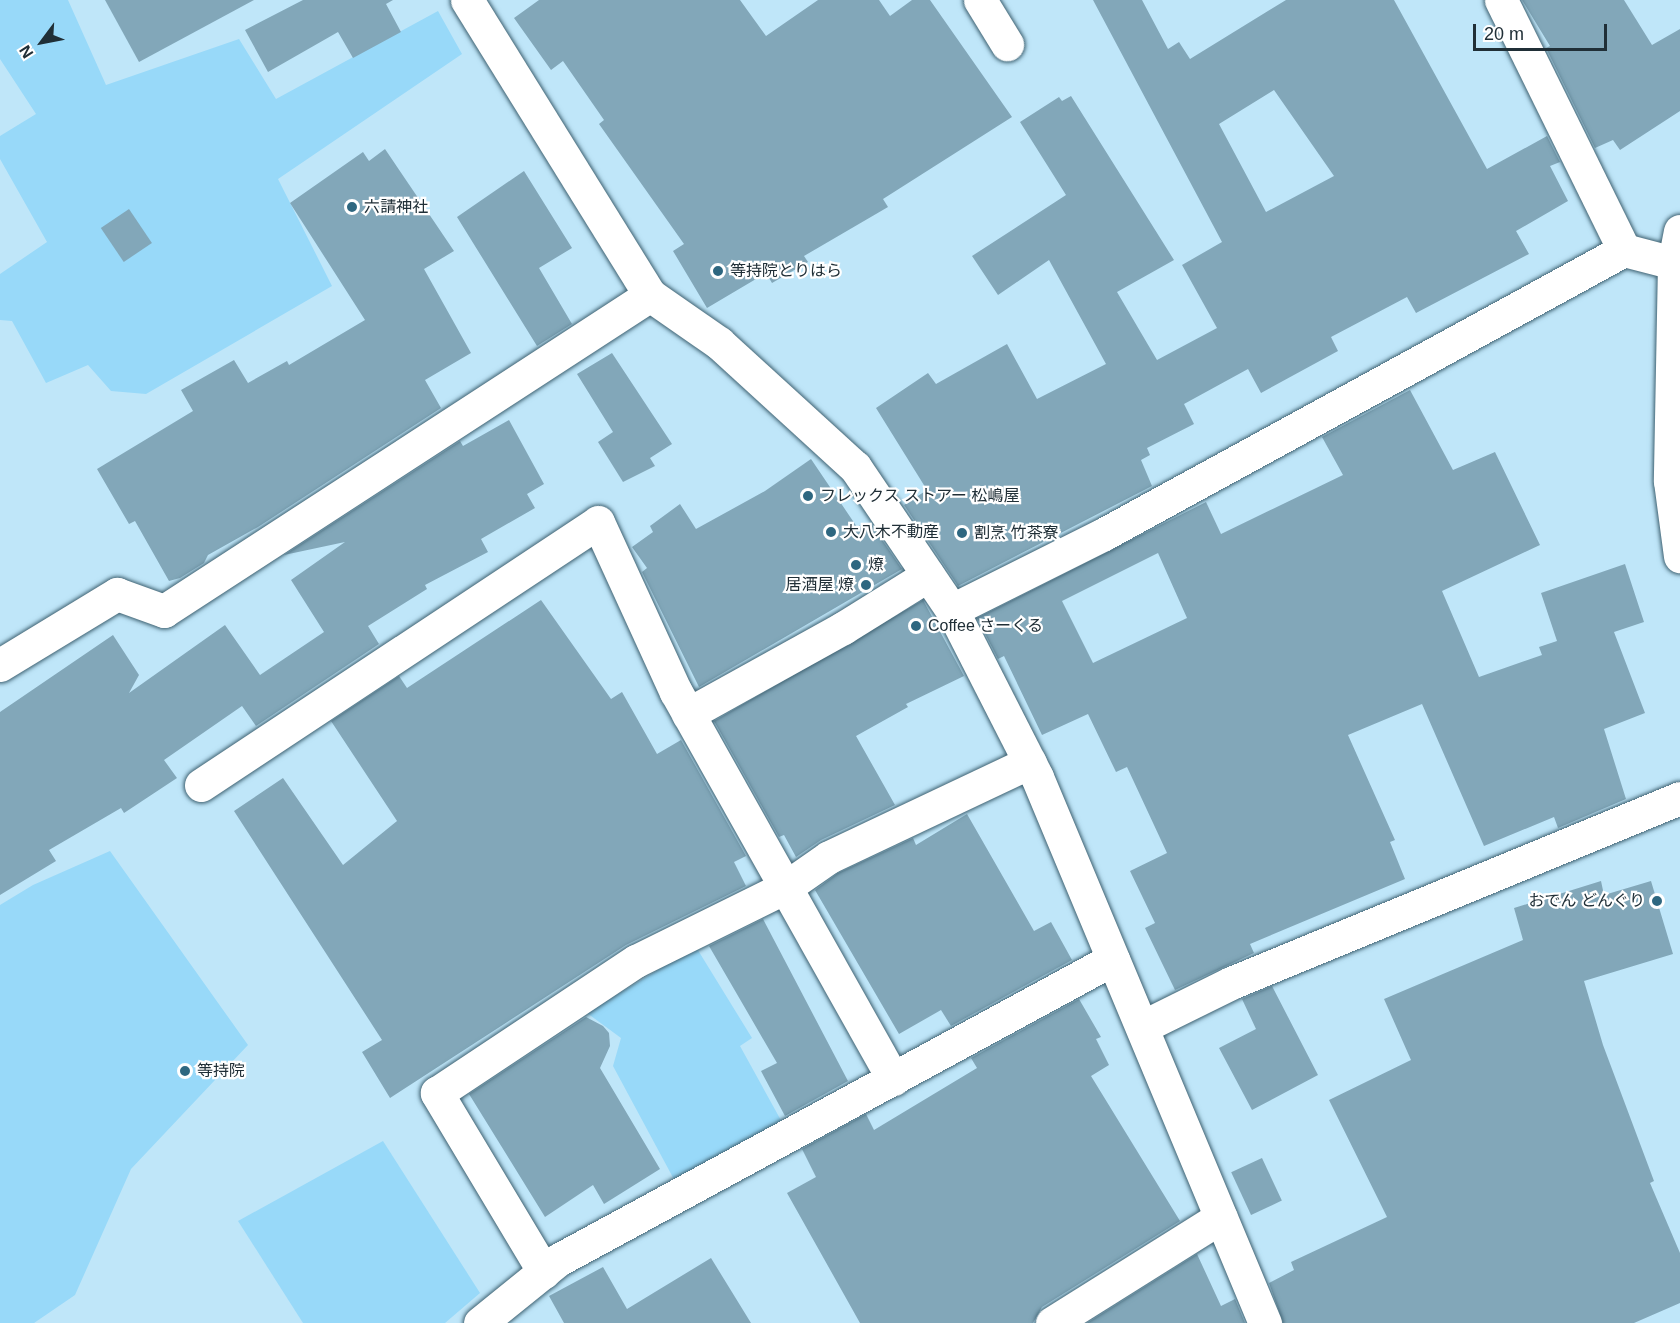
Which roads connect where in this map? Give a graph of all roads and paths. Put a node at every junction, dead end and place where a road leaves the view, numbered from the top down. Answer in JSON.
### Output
{"nodes":[{"id":1,"x":466,"y":0,"type":"edge"},
{"id":2,"x":980,"y":0,"type":"edge"},
{"id":3,"x":1501,"y":0,"type":"edge"},
{"id":4,"x":1007,"y":44,"type":"dead end"},
{"id":5,"x":1680,"y":231,"type":"edge"},
{"id":6,"x":1624,"y":250,"type":"junction"},
{"id":7,"x":1674,"y":263,"type":"junction"},
{"id":8,"x":650,"y":295,"type":"junction"},
{"id":9,"x":1680,"y":556,"type":"edge"},
{"id":10,"x":928,"y":575,"type":"junction"},
{"id":11,"x":952,"y":610,"type":"junction"},
{"id":12,"x":0,"y":665,"type":"edge"},
{"id":13,"x":688,"y":714,"type":"junction"},
{"id":14,"x":1030,"y":762,"type":"junction"},
{"id":15,"x":201,"y":785,"type":"dead end"},
{"id":16,"x":1680,"y":795,"type":"edge"},
{"id":17,"x":786,"y":887,"type":"junction"},
{"id":18,"x":1113,"y":959,"type":"junction"},
{"id":19,"x":1142,"y":1027,"type":"junction"},
{"id":20,"x":893,"y":1079,"type":"junction"},
{"id":21,"x":1221,"y":1217,"type":"junction"},
{"id":22,"x":544,"y":1272,"type":"junction"},
{"id":23,"x":480,"y":1323,"type":"edge"},
{"id":24,"x":1052,"y":1323,"type":"edge"},
{"id":25,"x":1265,"y":1323,"type":"edge"}],
"edges":[{"from":1,"to":8,"type":"street"},
{"from":2,"to":4,"type":"street"},
{"from":3,"to":6,"type":"street"},
{"from":5,"to":7,"type":"street"},
{"from":6,"to":7,"type":"street"},
{"from":6,"to":11,"type":"street"},
{"from":7,"to":9,"type":"street"},
{"from":8,"to":10,"type":"street"},
{"from":8,"to":12,"type":"street"},
{"from":10,"to":11,"type":"street"},
{"from":10,"to":13,"type":"street"},
{"from":11,"to":14,"type":"street"},
{"from":13,"to":15,"type":"street"},
{"from":13,"to":17,"type":"street"},
{"from":14,"to":17,"type":"street"},
{"from":14,"to":18,"type":"street"},
{"from":16,"to":19,"type":"street"},
{"from":17,"to":20,"type":"street"},
{"from":17,"to":22,"type":"street"},
{"from":18,"to":19,"type":"street"},
{"from":18,"to":20,"type":"street"},
{"from":19,"to":21,"type":"street"},
{"from":20,"to":22,"type":"street"},
{"from":21,"to":24,"type":"street"},
{"from":21,"to":25,"type":"street"},
{"from":22,"to":23,"type":"street"}]}
